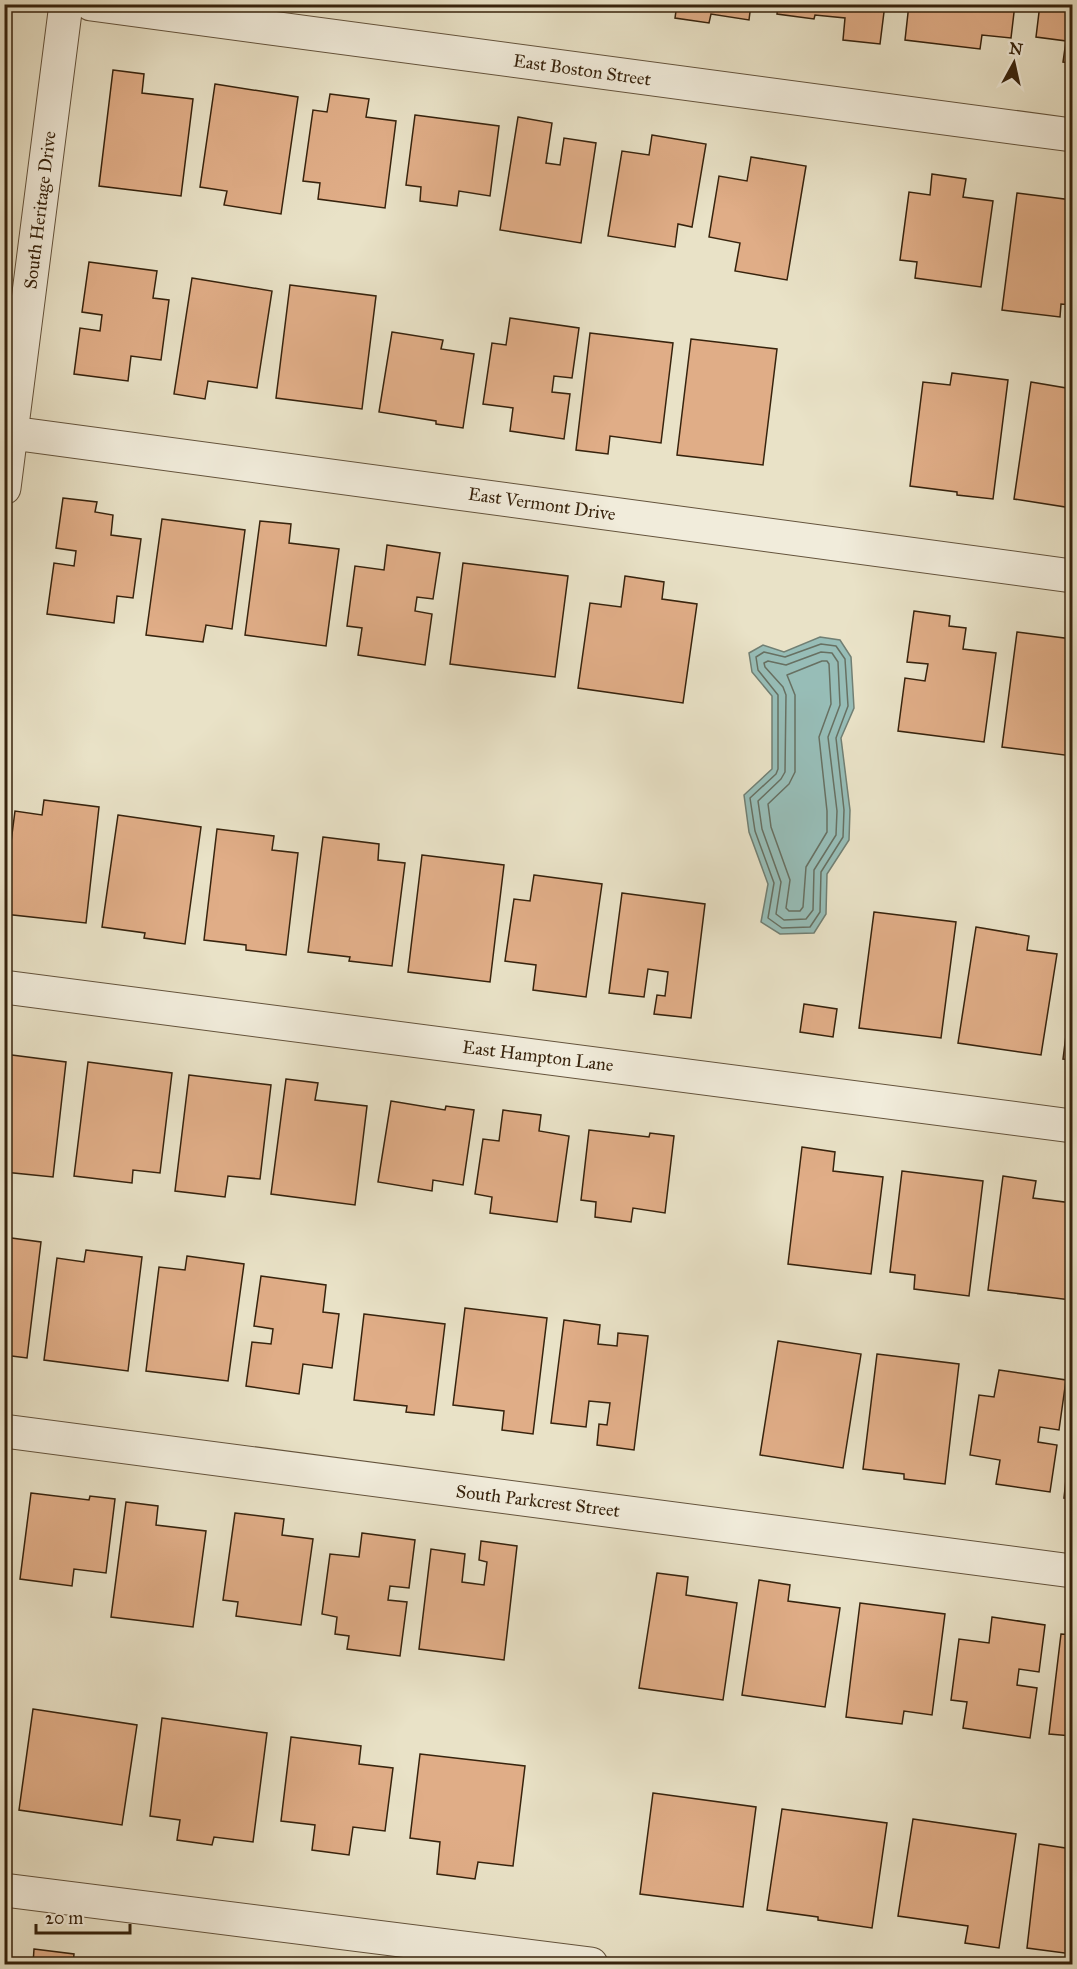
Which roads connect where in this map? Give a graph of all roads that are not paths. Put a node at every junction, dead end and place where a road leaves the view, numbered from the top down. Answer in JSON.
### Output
{"nodes":[{"id":1,"x":66,"y":4,"type":"edge"},
{"id":2,"x":91,"y":4,"type":"edge"},
{"id":3,"x":1072,"y":135,"type":"edge"},
{"id":4,"x":12,"y":433,"type":"junction"},
{"id":5,"x":4,"y":488,"type":"edge"},
{"id":6,"x":1072,"y":576,"type":"edge"},
{"id":7,"x":4,"y":987,"type":"edge"},
{"id":8,"x":1072,"y":1126,"type":"edge"},
{"id":9,"x":4,"y":1431,"type":"edge"},
{"id":10,"x":1072,"y":1571,"type":"edge"},
{"id":11,"x":4,"y":1890,"type":"edge"},
{"id":12,"x":591,"y":1965,"type":"edge"}],
"edges":[{"from":1,"to":4,"type":"street","name":"South Heritage Drive"},
{"from":2,"to":3,"type":"street","name":"East Boston Street"},
{"from":4,"to":5,"type":"street","name":"South Heritage Drive"},
{"from":4,"to":6,"type":"street","name":"East Vermont Drive"},
{"from":7,"to":8,"type":"street","name":"East Hampton Lane"},
{"from":9,"to":10,"type":"street","name":"South Parkcrest Street"},
{"from":11,"to":12,"type":"street"}]}
